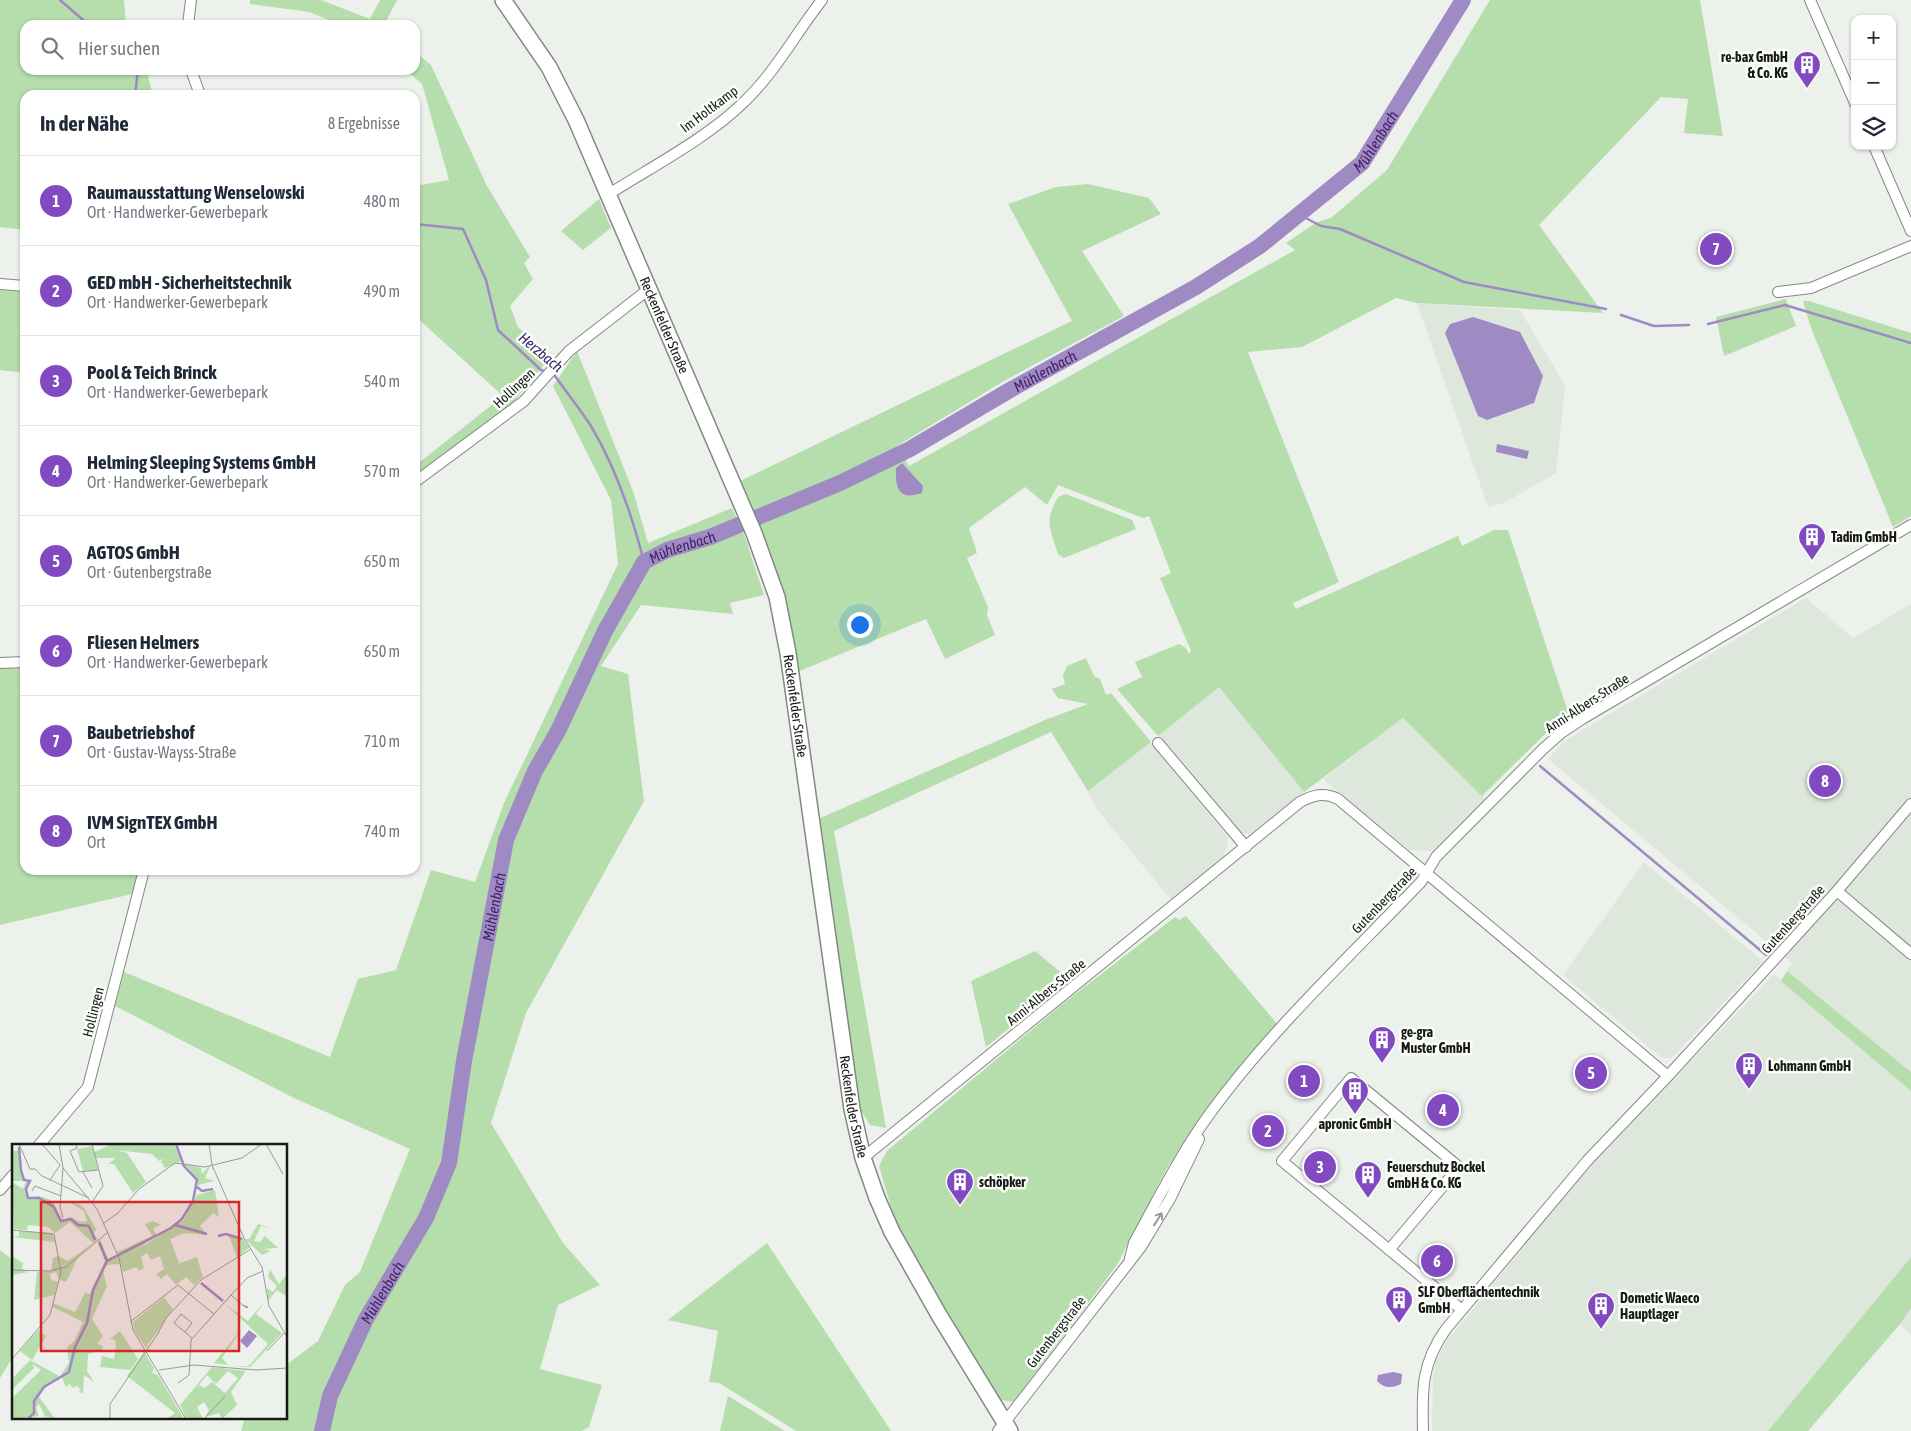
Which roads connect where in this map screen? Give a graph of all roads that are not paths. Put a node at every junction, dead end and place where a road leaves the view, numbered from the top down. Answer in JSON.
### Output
{"nodes":[{"id":1,"x":190,"y":0,"type":"edge"},
{"id":2,"x":503,"y":0,"type":"edge"},
{"id":3,"x":822,"y":0,"type":"edge"},
{"id":4,"x":1810,"y":0,"type":"edge"},
{"id":5,"x":188,"y":20,"type":"edge"},
{"id":6,"x":193,"y":75,"type":"edge"},
{"id":7,"x":198,"y":90,"type":"edge"},
{"id":8,"x":1851,"y":94,"type":"edge"},
{"id":9,"x":1876,"y":150,"type":"edge"},
{"id":10,"x":609,"y":194,"type":"junction"},
{"id":11,"x":1911,"y":231,"type":"edge"},
{"id":12,"x":1911,"y":246,"type":"edge"},
{"id":13,"x":0,"y":284,"type":"edge"},
{"id":14,"x":20,"y":286,"type":"edge"},
{"id":15,"x":649,"y":289,"type":"junction"},
{"id":16,"x":1778,"y":292,"type":"dead end"},
{"id":17,"x":420,"y":478,"type":"edge"},
{"id":18,"x":1911,"y":525,"type":"edge"},
{"id":19,"x":20,"y":662,"type":"edge"},
{"id":20,"x":0,"y":663,"type":"edge"},
{"id":21,"x":1158,"y":743,"type":"dead end"},
{"id":22,"x":1911,"y":804,"type":"edge"},
{"id":23,"x":1246,"y":847,"type":"junction"},
{"id":24,"x":1426,"y":873,"type":"junction"},
{"id":25,"x":143,"y":875,"type":"edge"},
{"id":26,"x":1837,"y":892,"type":"junction"},
{"id":27,"x":1911,"y":954,"type":"edge"},
{"id":28,"x":1668,"y":1076,"type":"junction"},
{"id":29,"x":40,"y":1144,"type":"edge"},
{"id":30,"x":863,"y":1158,"type":"junction"},
{"id":31,"x":12,"y":1176,"type":"edge"},
{"id":32,"x":0,"y":1190,"type":"edge"},
{"id":33,"x":1389,"y":1250,"type":"junction"},
{"id":34,"x":1462,"y":1310,"type":"junction"},
{"id":35,"x":1004,"y":1428,"type":"edge"},
{"id":36,"x":1423,"y":1431,"type":"edge"}],
"edges":[{"from":1,"to":5,"type":"street"},
{"from":2,"to":10,"type":"street","name":"Reckenfelder Straße"},
{"from":3,"to":10,"type":"street","name":"Im Holtkamp"},
{"from":4,"to":8,"type":"street"},
{"from":6,"to":7,"type":"street"},
{"from":9,"to":11,"type":"street"},
{"from":10,"to":15,"type":"street","name":"Reckenfelder Straße"},
{"from":12,"to":16,"type":"street"},
{"from":13,"to":14,"type":"street"},
{"from":15,"to":17,"type":"street","name":"Hollingen"},
{"from":15,"to":30,"type":"street","name":"Reckenfelder Straße"},
{"from":18,"to":24,"type":"street","name":"Anni-Albers-Straße"},
{"from":19,"to":20,"type":"street"},
{"from":21,"to":23,"type":"street"},
{"from":22,"to":26,"type":"street","name":"Gutenbergstraße"},
{"from":23,"to":24,"type":"street","name":"Anni-Albers-Straße"},
{"from":23,"to":30,"type":"street","name":"Anni-Albers-Straße"},
{"from":24,"to":28,"type":"street","name":"Gutenbergstraße"},
{"from":24,"to":35,"type":"street","name":"Gutenbergstraße"},
{"from":25,"to":29,"type":"street","name":"Hollingen"},
{"from":26,"to":27,"type":"street","name":"Gutenbergstraße"},
{"from":26,"to":28,"type":"street","name":"Gutenbergstraße"},
{"from":28,"to":34,"type":"street","name":"Gutenbergstraße"},
{"from":30,"to":35,"type":"street","name":"Reckenfelder Straße"},
{"from":31,"to":32,"type":"street"},
{"from":33,"to":33,"type":"street"},
{"from":33,"to":34,"type":"street"},
{"from":34,"to":36,"type":"street","name":"Gutenbergstraße"}]}
